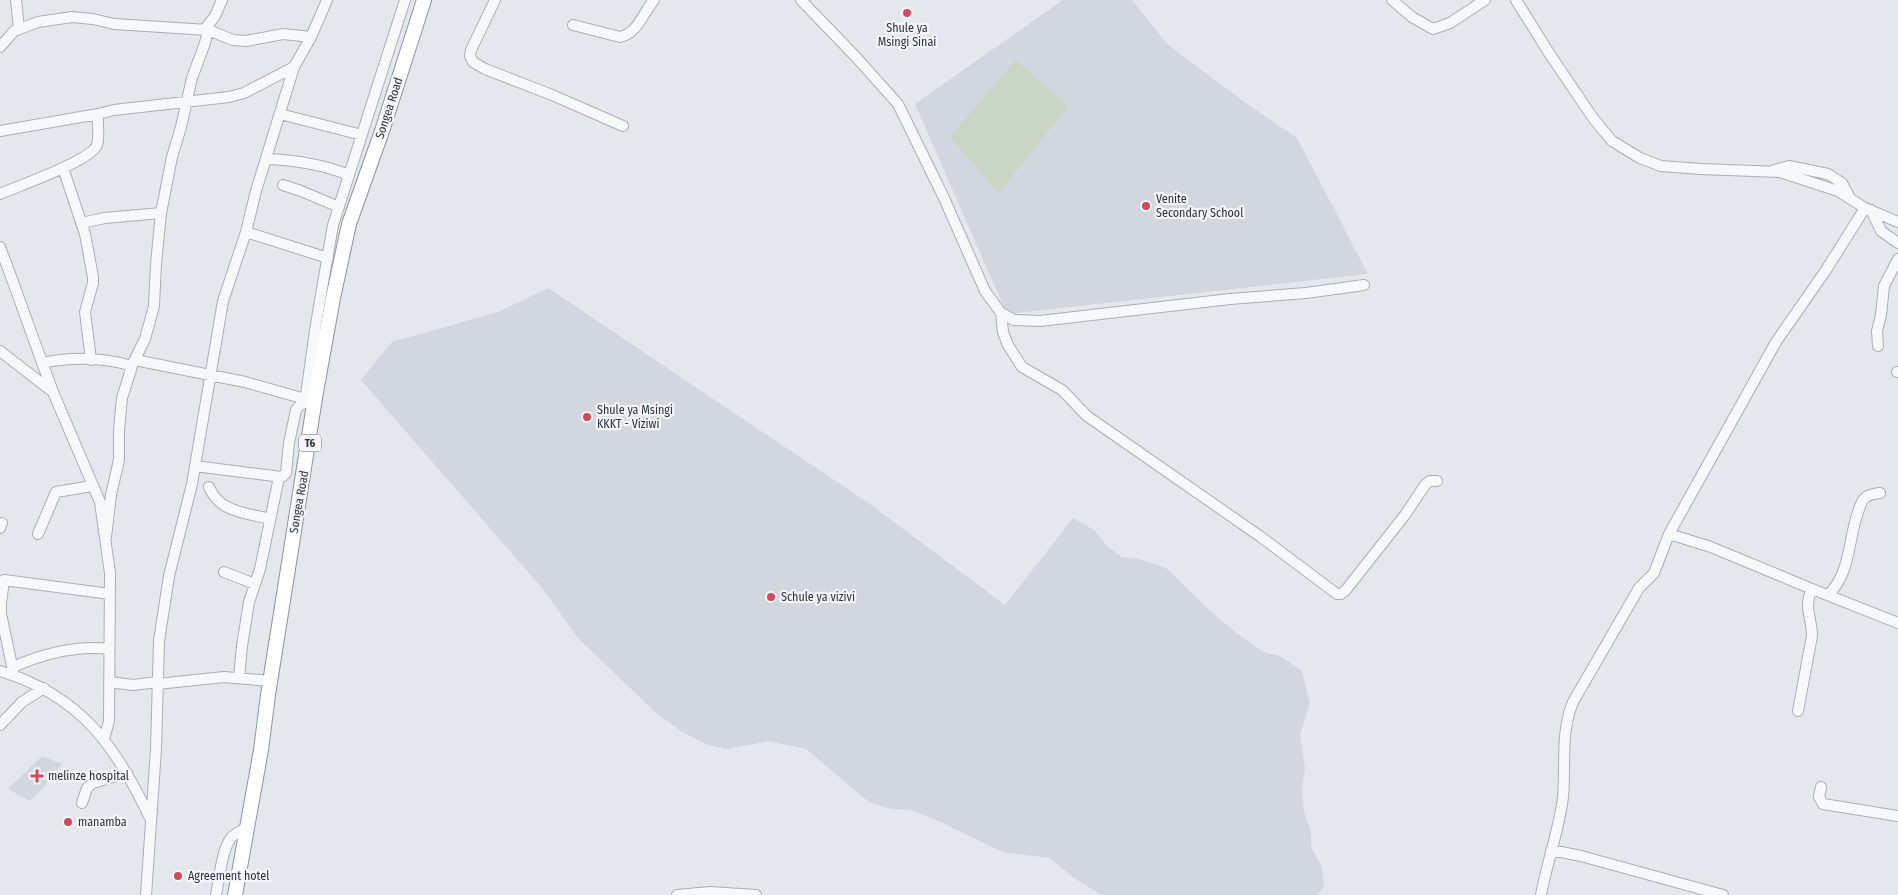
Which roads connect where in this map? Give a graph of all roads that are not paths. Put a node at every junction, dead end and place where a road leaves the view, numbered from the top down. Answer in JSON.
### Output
{"nodes":[{"id":1,"x":16,"y":0,"type":"edge"},
{"id":2,"x":222,"y":0,"type":"edge"},
{"id":3,"x":327,"y":0,"type":"edge"},
{"id":4,"x":405,"y":0,"type":"edge"},
{"id":5,"x":424,"y":0,"type":"edge"},
{"id":6,"x":495,"y":0,"type":"edge"},
{"id":7,"x":654,"y":0,"type":"edge"},
{"id":8,"x":801,"y":0,"type":"edge"},
{"id":9,"x":1392,"y":0,"type":"edge"},
{"id":10,"x":1485,"y":0,"type":"edge"},
{"id":11,"x":1516,"y":0,"type":"edge"},
{"id":12,"x":573,"y":26,"type":"dead end"},
{"id":13,"x":19,"y":29,"type":"junction"},
{"id":14,"x":206,"y":30,"type":"junction"},
{"id":15,"x":311,"y":37,"type":"junction"},
{"id":16,"x":0,"y":47,"type":"edge"},
{"id":17,"x":294,"y":67,"type":"junction"},
{"id":18,"x":185,"y":102,"type":"junction"},
{"id":19,"x":98,"y":114,"type":"junction"},
{"id":20,"x":280,"y":114,"type":"junction"},
{"id":21,"x":623,"y":126,"type":"dead end"},
{"id":22,"x":0,"y":131,"type":"edge"},
{"id":23,"x":362,"y":134,"type":"junction"},
{"id":24,"x":266,"y":159,"type":"junction"},
{"id":25,"x":63,"y":168,"type":"junction"},
{"id":26,"x":349,"y":175,"type":"junction"},
{"id":27,"x":283,"y":185,"type":"dead end"},
{"id":28,"x":0,"y":194,"type":"edge"},
{"id":29,"x":339,"y":207,"type":"junction"},
{"id":30,"x":1868,"y":209,"type":"junction"},
{"id":31,"x":161,"y":213,"type":"junction"},
{"id":32,"x":1898,"y":222,"type":"edge"},
{"id":33,"x":82,"y":223,"type":"junction"},
{"id":34,"x":246,"y":232,"type":"junction"},
{"id":35,"x":1898,"y":243,"type":"edge"},
{"id":36,"x":0,"y":247,"type":"edge"},
{"id":37,"x":328,"y":258,"type":"junction"},
{"id":38,"x":1898,"y":260,"type":"edge"},
{"id":39,"x":1364,"y":285,"type":"dead end"},
{"id":40,"x":1001,"y":312,"type":"junction"},
{"id":41,"x":1878,"y":346,"type":"dead end"},
{"id":42,"x":0,"y":351,"type":"edge"},
{"id":43,"x":91,"y":360,"type":"junction"},
{"id":44,"x":42,"y":363,"type":"junction"},
{"id":45,"x":134,"y":363,"type":"junction"},
{"id":46,"x":210,"y":374,"type":"junction"},
{"id":47,"x":54,"y":392,"type":"junction"},
{"id":48,"x":308,"y":402,"type":"junction"},
{"id":49,"x":195,"y":466,"type":"junction"},
{"id":50,"x":279,"y":477,"type":"junction"},
{"id":51,"x":1437,"y":481,"type":"dead end"},
{"id":52,"x":92,"y":486,"type":"junction"},
{"id":53,"x":209,"y":486,"type":"dead end"},
{"id":54,"x":1880,"y":493,"type":"dead end"},
{"id":55,"x":270,"y":519,"type":"junction"},
{"id":56,"x":38,"y":534,"type":"dead end"},
{"id":57,"x":1669,"y":534,"type":"junction"},
{"id":58,"x":106,"y":537,"type":"junction"},
{"id":59,"x":224,"y":572,"type":"dead end"},
{"id":60,"x":2,"y":579,"type":"edge"},
{"id":61,"x":255,"y":584,"type":"junction"},
{"id":62,"x":1812,"y":589,"type":"junction"},
{"id":63,"x":110,"y":594,"type":"junction"},
{"id":64,"x":1828,"y":596,"type":"junction"},
{"id":65,"x":1898,"y":622,"type":"edge"},
{"id":66,"x":109,"y":649,"type":"junction"},
{"id":67,"x":0,"y":670,"type":"edge"},
{"id":68,"x":13,"y":671,"type":"junction"},
{"id":69,"x":239,"y":678,"type":"junction"},
{"id":70,"x":270,"y":681,"type":"junction"},
{"id":71,"x":109,"y":682,"type":"junction"},
{"id":72,"x":157,"y":683,"type":"junction"},
{"id":73,"x":44,"y":688,"type":"junction"},
{"id":74,"x":1798,"y":711,"type":"dead end"},
{"id":75,"x":0,"y":725,"type":"edge"},
{"id":76,"x":104,"y":739,"type":"junction"},
{"id":77,"x":127,"y":773,"type":"junction"},
{"id":78,"x":1821,"y":787,"type":"dead end"},
{"id":79,"x":82,"y":803,"type":"dead end"},
{"id":80,"x":1898,"y":816,"type":"edge"},
{"id":81,"x":151,"y":820,"type":"junction"},
{"id":82,"x":248,"y":828,"type":"junction"},
{"id":83,"x":1551,"y":850,"type":"junction"},
{"id":84,"x":146,"y":895,"type":"edge"},
{"id":85,"x":216,"y":895,"type":"edge"},
{"id":86,"x":235,"y":895,"type":"edge"},
{"id":87,"x":676,"y":895,"type":"edge"},
{"id":88,"x":756,"y":895,"type":"edge"},
{"id":89,"x":1541,"y":895,"type":"edge"},
{"id":90,"x":1723,"y":895,"type":"edge"}],
"edges":[{"from":1,"to":13,"type":"street"},
{"from":2,"to":14,"type":"street"},
{"from":3,"to":15,"type":"street"},
{"from":4,"to":23,"type":"street"},
{"from":5,"to":48,"type":"highway","name":"Songea Road","number":"T6"},
{"from":6,"to":21,"type":"street"},
{"from":7,"to":12,"type":"street"},
{"from":8,"to":40,"type":"street"},
{"from":9,"to":10,"type":"street"},
{"from":11,"to":30,"type":"street"},
{"from":13,"to":14,"type":"street"},
{"from":13,"to":16,"type":"street"},
{"from":14,"to":15,"type":"street"},
{"from":14,"to":18,"type":"street"},
{"from":15,"to":17,"type":"street"},
{"from":17,"to":18,"type":"street"},
{"from":17,"to":20,"type":"street"},
{"from":18,"to":19,"type":"street"},
{"from":18,"to":31,"type":"street"},
{"from":19,"to":22,"type":"street"},
{"from":19,"to":25,"type":"street"},
{"from":20,"to":23,"type":"street"},
{"from":20,"to":24,"type":"street"},
{"from":23,"to":26,"type":"street"},
{"from":24,"to":26,"type":"street"},
{"from":24,"to":34,"type":"street"},
{"from":25,"to":28,"type":"street"},
{"from":25,"to":33,"type":"street"},
{"from":26,"to":29,"type":"street"},
{"from":27,"to":29,"type":"street"},
{"from":29,"to":37,"type":"street"},
{"from":30,"to":32,"type":"street"},
{"from":30,"to":35,"type":"street"},
{"from":30,"to":57,"type":"street"},
{"from":31,"to":33,"type":"street"},
{"from":31,"to":45,"type":"street"},
{"from":33,"to":43,"type":"street"},
{"from":34,"to":37,"type":"street"},
{"from":34,"to":46,"type":"street"},
{"from":36,"to":44,"type":"street"},
{"from":37,"to":48,"type":"street"},
{"from":38,"to":41,"type":"street"},
{"from":39,"to":40,"type":"street"},
{"from":40,"to":51,"type":"street"},
{"from":42,"to":47,"type":"street"},
{"from":43,"to":44,"type":"street"},
{"from":43,"to":45,"type":"street"},
{"from":44,"to":47,"type":"street"},
{"from":45,"to":46,"type":"street"},
{"from":45,"to":58,"type":"street"},
{"from":46,"to":48,"type":"street"},
{"from":46,"to":49,"type":"street"},
{"from":47,"to":52,"type":"street"},
{"from":48,"to":50,"type":"street"},
{"from":48,"to":70,"type":"highway","name":"Songea Road","number":"T6"},
{"from":49,"to":50,"type":"street"},
{"from":49,"to":72,"type":"street"},
{"from":50,"to":55,"type":"street"},
{"from":52,"to":56,"type":"street"},
{"from":52,"to":58,"type":"street"},
{"from":53,"to":55,"type":"street"},
{"from":54,"to":64,"type":"street"},
{"from":55,"to":61,"type":"street"},
{"from":57,"to":62,"type":"street"},
{"from":57,"to":83,"type":"street"},
{"from":58,"to":63,"type":"street"},
{"from":59,"to":61,"type":"street"},
{"from":60,"to":63,"type":"street"},
{"from":60,"to":68,"type":"street"},
{"from":61,"to":69,"type":"street"},
{"from":62,"to":64,"type":"street"},
{"from":62,"to":74,"type":"street"},
{"from":63,"to":66,"type":"street"},
{"from":64,"to":65,"type":"street"},
{"from":66,"to":68,"type":"street"},
{"from":66,"to":71,"type":"street"},
{"from":67,"to":68,"type":"street"},
{"from":68,"to":73,"type":"street"},
{"from":69,"to":70,"type":"street"},
{"from":69,"to":72,"type":"street"},
{"from":70,"to":82,"type":"highway","name":"Songea Road","number":"T6"},
{"from":71,"to":72,"type":"street"},
{"from":71,"to":76,"type":"street"},
{"from":72,"to":81,"type":"street"},
{"from":73,"to":75,"type":"street"},
{"from":73,"to":76,"type":"street"},
{"from":76,"to":77,"type":"street"},
{"from":77,"to":79,"type":"street"},
{"from":77,"to":81,"type":"street"},
{"from":78,"to":80,"type":"street"},
{"from":81,"to":84,"type":"street"},
{"from":82,"to":85,"type":"street"},
{"from":82,"to":86,"type":"highway","name":"Songea Road","number":"T6"},
{"from":83,"to":89,"type":"street"},
{"from":83,"to":90,"type":"street"},
{"from":87,"to":88,"type":"street"}]}
